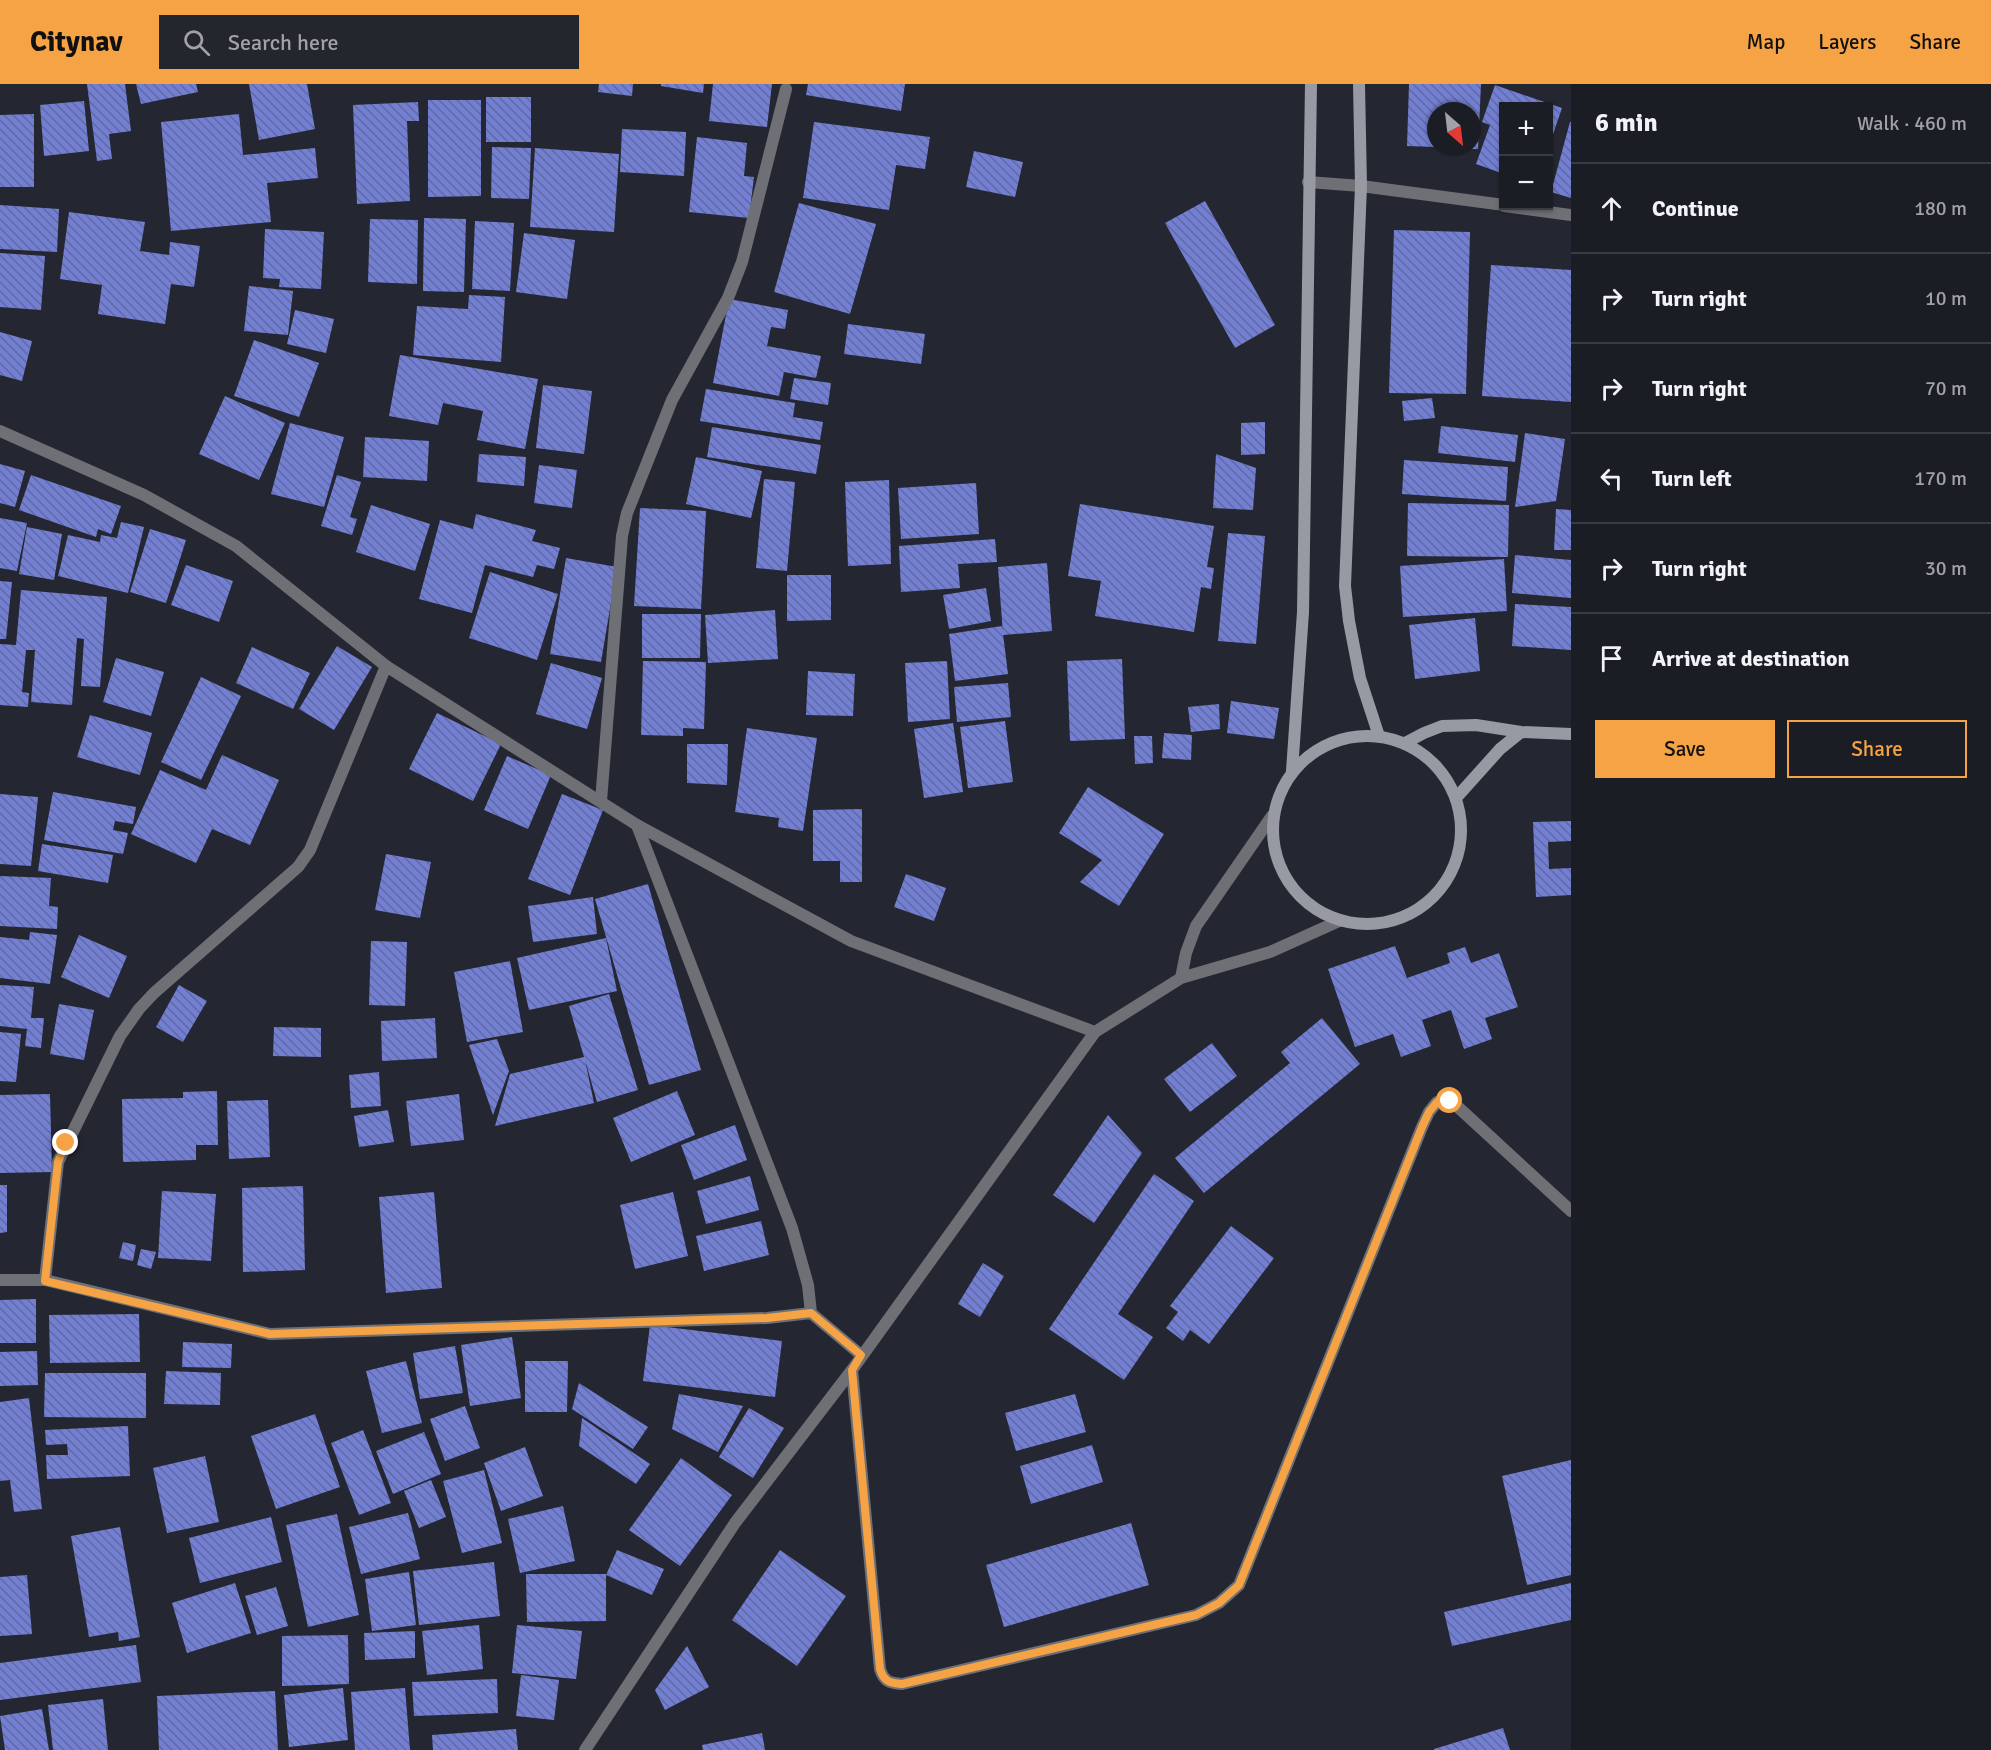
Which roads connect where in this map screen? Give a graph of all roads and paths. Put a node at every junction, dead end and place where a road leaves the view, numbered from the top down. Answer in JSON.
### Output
{"nodes":[{"id":1,"x":1311,"y":84,"type":"edge"},
{"id":2,"x":1359,"y":84,"type":"edge"},
{"id":3,"x":786,"y":89,"type":"dead end"},
{"id":4,"x":1308,"y":182,"type":"junction"},
{"id":5,"x":1361,"y":186,"type":"junction"},
{"id":6,"x":1499,"y":205,"type":"edge"},
{"id":7,"x":1534,"y":210,"type":"edge"},
{"id":8,"x":1571,"y":215,"type":"edge"},
{"id":9,"x":0,"y":432,"type":"edge"},
{"id":10,"x":386,"y":666,"type":"junction"},
{"id":11,"x":1521,"y":732,"type":"junction"},
{"id":12,"x":1571,"y":734,"type":"edge"},
{"id":13,"x":1379,"y":736,"type":"junction"},
{"id":14,"x":1405,"y":743,"type":"junction"},
{"id":15,"x":1292,"y":771,"type":"junction"},
{"id":16,"x":1456,"y":798,"type":"junction"},
{"id":17,"x":601,"y":801,"type":"junction"},
{"id":18,"x":1272,"y":816,"type":"junction"},
{"id":19,"x":637,"y":825,"type":"junction"},
{"id":20,"x":1339,"y":921,"type":"junction"},
{"id":21,"x":1181,"y":978,"type":"junction"},
{"id":22,"x":1095,"y":1032,"type":"junction"},
{"id":23,"x":1571,"y":1211,"type":"edge"},
{"id":24,"x":0,"y":1280,"type":"edge"},
{"id":25,"x":45,"y":1281,"type":"junction"},
{"id":26,"x":811,"y":1313,"type":"junction"},
{"id":27,"x":861,"y":1355,"type":"junction"},
{"id":28,"x":852,"y":1370,"type":"junction"},
{"id":29,"x":585,"y":1750,"type":"edge"}],
"edges":[{"from":1,"to":4,"type":"main road"},
{"from":2,"to":5,"type":"main road"},
{"from":3,"to":17,"type":"street"},
{"from":4,"to":5,"type":"street"},
{"from":4,"to":15,"type":"main road"},
{"from":5,"to":6,"type":"street"},
{"from":5,"to":13,"type":"main road"},
{"from":7,"to":8,"type":"street"},
{"from":9,"to":10,"type":"street"},
{"from":10,"to":17,"type":"street"},
{"from":10,"to":25,"type":"street"},
{"from":11,"to":12,"type":"main road"},
{"from":11,"to":14,"type":"main road"},
{"from":11,"to":16,"type":"main road"},
{"from":13,"to":14,"type":"main road"},
{"from":13,"to":15,"type":"main road"},
{"from":14,"to":16,"type":"main road"},
{"from":15,"to":18,"type":"main road"},
{"from":16,"to":20,"type":"main road"},
{"from":17,"to":19,"type":"street"},
{"from":18,"to":20,"type":"main road"},
{"from":18,"to":21,"type":"street"},
{"from":19,"to":22,"type":"street"},
{"from":19,"to":26,"type":"street"},
{"from":20,"to":21,"type":"street"},
{"from":21,"to":22,"type":"street"},
{"from":22,"to":27,"type":"street"},
{"from":23,"to":28,"type":"street"},
{"from":24,"to":25,"type":"street"},
{"from":25,"to":26,"type":"street"},
{"from":26,"to":27,"type":"street"},
{"from":27,"to":28,"type":"street"},
{"from":28,"to":29,"type":"street"}]}
